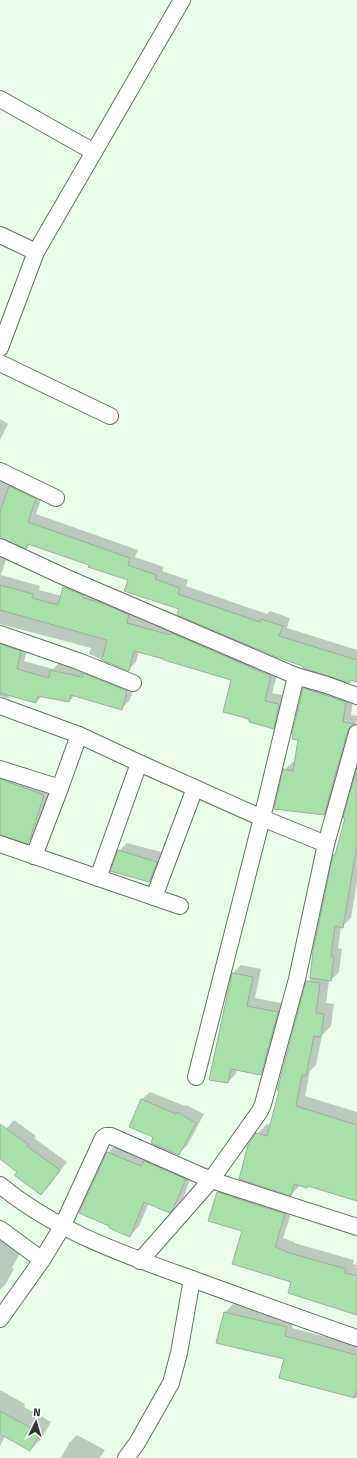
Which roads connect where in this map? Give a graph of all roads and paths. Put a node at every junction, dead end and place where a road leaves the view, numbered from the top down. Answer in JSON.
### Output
{"nodes":[{"id":1,"x":182,"y":0,"type":"edge"},
{"id":2,"x":0,"y":99,"type":"edge"},
{"id":3,"x":94,"y":152,"type":"junction"},
{"id":4,"x":0,"y":235,"type":"edge"},
{"id":5,"x":36,"y":252,"type":"junction"},
{"id":6,"x":0,"y":348,"type":"edge"},
{"id":7,"x":0,"y":363,"type":"edge"},
{"id":8,"x":110,"y":416,"type":"dead end"},
{"id":9,"x":0,"y":471,"type":"edge"},
{"id":10,"x":56,"y":498,"type":"dead end"},
{"id":11,"x":0,"y":547,"type":"edge"},
{"id":12,"x":0,"y":634,"type":"edge"},
{"id":13,"x":296,"y":676,"type":"junction"},
{"id":14,"x":133,"y":683,"type":"dead end"},
{"id":15,"x":357,"y":696,"type":"edge"},
{"id":16,"x":0,"y":706,"type":"edge"},
{"id":17,"x":357,"y":733,"type":"edge"},
{"id":18,"x":79,"y":735,"type":"junction"},
{"id":19,"x":139,"y":763,"type":"junction"},
{"id":20,"x":0,"y":769,"type":"edge"},
{"id":21,"x":60,"y":788,"type":"junction"},
{"id":22,"x":195,"y":788,"type":"junction"},
{"id":23,"x":262,"y":818,"type":"junction"},
{"id":24,"x":0,"y":844,"type":"edge"},
{"id":25,"x":326,"y":844,"type":"junction"},
{"id":26,"x":34,"y":856,"type":"junction"},
{"id":27,"x":98,"y":878,"type":"junction"},
{"id":28,"x":154,"y":897,"type":"junction"},
{"id":29,"x":180,"y":906,"type":"dead end"},
{"id":30,"x":196,"y":1077,"type":"dead end"},
{"id":31,"x":212,"y":1180,"type":"junction"},
{"id":32,"x":0,"y":1185,"type":"edge"},
{"id":33,"x":62,"y":1227,"type":"junction"},
{"id":34,"x":357,"y":1227,"type":"edge"},
{"id":35,"x":0,"y":1230,"type":"edge"},
{"id":36,"x":42,"y":1260,"type":"junction"},
{"id":37,"x":140,"y":1261,"type":"junction"},
{"id":38,"x":192,"y":1279,"type":"junction"},
{"id":39,"x":0,"y":1319,"type":"edge"},
{"id":40,"x":357,"y":1338,"type":"edge"},
{"id":41,"x":126,"y":1458,"type":"edge"}],
"edges":[{"from":1,"to":3,"type":"street"},
{"from":2,"to":3,"type":"street"},
{"from":3,"to":5,"type":"street"},
{"from":4,"to":5,"type":"street"},
{"from":5,"to":6,"type":"street"},
{"from":7,"to":8,"type":"street"},
{"from":9,"to":10,"type":"street"},
{"from":11,"to":13,"type":"street"},
{"from":12,"to":14,"type":"street"},
{"from":13,"to":15,"type":"street"},
{"from":13,"to":23,"type":"street"},
{"from":16,"to":18,"type":"street"},
{"from":17,"to":25,"type":"street"},
{"from":18,"to":19,"type":"street"},
{"from":18,"to":21,"type":"street"},
{"from":19,"to":22,"type":"street"},
{"from":19,"to":27,"type":"street"},
{"from":20,"to":21,"type":"street"},
{"from":21,"to":26,"type":"street"},
{"from":22,"to":23,"type":"street"},
{"from":22,"to":28,"type":"street"},
{"from":23,"to":25,"type":"street"},
{"from":23,"to":30,"type":"street"},
{"from":24,"to":26,"type":"street"},
{"from":25,"to":31,"type":"street"},
{"from":26,"to":27,"type":"street"},
{"from":27,"to":28,"type":"street"},
{"from":28,"to":29,"type":"street"},
{"from":31,"to":33,"type":"street"},
{"from":31,"to":34,"type":"street"},
{"from":31,"to":37,"type":"street"},
{"from":32,"to":33,"type":"street"},
{"from":33,"to":36,"type":"street"},
{"from":33,"to":37,"type":"street"},
{"from":35,"to":36,"type":"street"},
{"from":36,"to":39,"type":"street"},
{"from":37,"to":38,"type":"street"},
{"from":38,"to":40,"type":"street"},
{"from":38,"to":41,"type":"street"}]}
